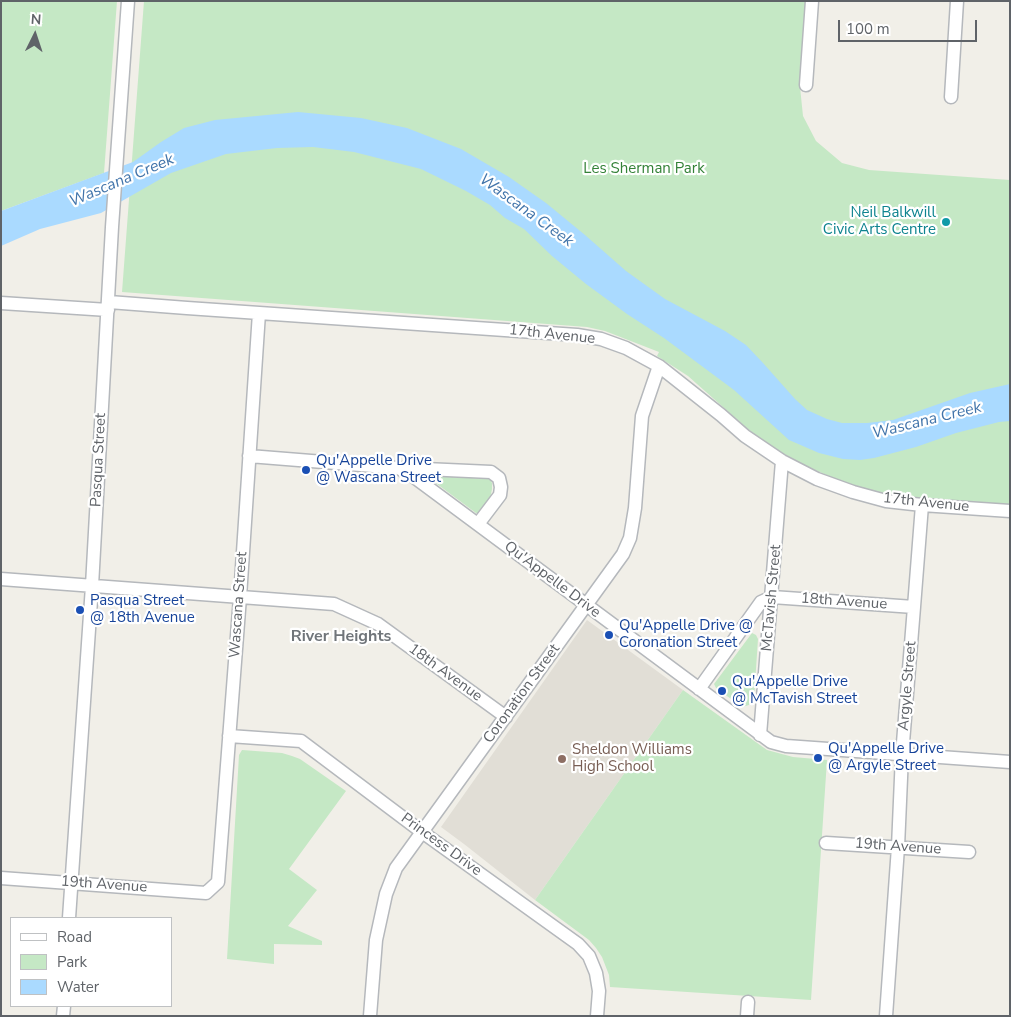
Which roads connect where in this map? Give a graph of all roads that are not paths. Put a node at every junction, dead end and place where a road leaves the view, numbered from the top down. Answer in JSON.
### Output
{"nodes":[{"id":1,"x":128,"y":1,"type":"edge"},
{"id":2,"x":812,"y":1,"type":"edge"},
{"id":3,"x":957,"y":1,"type":"edge"},
{"id":4,"x":806,"y":85,"type":"dead end"},
{"id":5,"x":951,"y":97,"type":"dead end"},
{"id":6,"x":1,"y":303,"type":"edge"},
{"id":7,"x":109,"y":306,"type":"junction"},
{"id":8,"x":259,"y":313,"type":"junction"},
{"id":9,"x":659,"y":366,"type":"junction"},
{"id":10,"x":249,"y":456,"type":"junction"},
{"id":11,"x":782,"y":461,"type":"junction"},
{"id":12,"x":398,"y":468,"type":"junction"},
{"id":13,"x":922,"y":505,"type":"junction"},
{"id":14,"x":1010,"y":512,"type":"edge"},
{"id":15,"x":478,"y":524,"type":"junction"},
{"id":16,"x":1,"y":579,"type":"edge"},
{"id":17,"x":92,"y":586,"type":"junction"},
{"id":18,"x":240,"y":597,"type":"junction"},
{"id":19,"x":772,"y":597,"type":"junction"},
{"id":20,"x":587,"y":605,"type":"junction"},
{"id":21,"x":914,"y":607,"type":"junction"},
{"id":22,"x":699,"y":689,"type":"junction"},
{"id":23,"x":506,"y":717,"type":"junction"},
{"id":24,"x":760,"y":734,"type":"junction"},
{"id":25,"x":229,"y":736,"type":"junction"},
{"id":26,"x":902,"y":755,"type":"junction"},
{"id":27,"x":1010,"y":762,"type":"edge"},
{"id":28,"x":422,"y":832,"type":"junction"},
{"id":29,"x":826,"y":843,"type":"dead end"},
{"id":30,"x":898,"y":847,"type":"junction"},
{"id":31,"x":969,"y":852,"type":"dead end"},
{"id":32,"x":1,"y":878,"type":"edge"},
{"id":33,"x":71,"y":883,"type":"junction"},
{"id":34,"x":206,"y":893,"type":"joint"},
{"id":35,"x":69,"y":917,"type":"edge"},
{"id":36,"x":748,"y":1002,"type":"dead end"},
{"id":37,"x":370,"y":1016,"type":"edge"},
{"id":38,"x":597,"y":1016,"type":"edge"},
{"id":39,"x":747,"y":1016,"type":"edge"},
{"id":40,"x":886,"y":1016,"type":"edge"}],
"edges":[{"from":1,"to":7,"type":"street","name":"Pasqua Street"},
{"from":2,"to":4,"type":"street"},
{"from":3,"to":5,"type":"street"},
{"from":6,"to":7,"type":"street","name":"17th Avenue"},
{"from":7,"to":8,"type":"street","name":"17th Avenue"},
{"from":7,"to":17,"type":"street","name":"Pasqua Street"},
{"from":8,"to":9,"type":"street","name":"17th Avenue"},
{"from":8,"to":10,"type":"street","name":"Wascana Street"},
{"from":9,"to":11,"type":"street","name":"17th Avenue"},
{"from":9,"to":20,"type":"street","name":"Coronation Street"},
{"from":10,"to":12,"type":"street","name":"Qu'Appelle Drive"},
{"from":10,"to":18,"type":"street","name":"Wascana Street"},
{"from":11,"to":13,"type":"street","name":"17th Avenue"},
{"from":11,"to":19,"type":"street","name":"McTavish Street"},
{"from":12,"to":15,"type":"street","name":"Qu'Appelle Drive"},
{"from":12,"to":15,"type":"street","name":"Qu'Appelle Drive"},
{"from":13,"to":14,"type":"street","name":"17th Avenue"},
{"from":13,"to":21,"type":"street","name":"Argyle Street"},
{"from":15,"to":20,"type":"street","name":"Qu'Appelle Drive"},
{"from":16,"to":17,"type":"street","name":"18th Avenue"},
{"from":17,"to":18,"type":"street","name":"18th Avenue"},
{"from":17,"to":33,"type":"street","name":"Pasqua Street"},
{"from":18,"to":23,"type":"street","name":"18th Avenue"},
{"from":18,"to":25,"type":"street","name":"Wascana Street"},
{"from":19,"to":21,"type":"street","name":"18th Avenue"},
{"from":19,"to":22,"type":"street"},
{"from":19,"to":24,"type":"street","name":"McTavish Street"},
{"from":20,"to":22,"type":"street","name":"Qu'Appelle Drive"},
{"from":20,"to":23,"type":"street","name":"Coronation Street"},
{"from":21,"to":26,"type":"street","name":"Argyle Street"},
{"from":22,"to":24,"type":"street","name":"Qu'Appelle Drive"},
{"from":23,"to":28,"type":"street","name":"Coronation Street"},
{"from":24,"to":26,"type":"street","name":"Qu'Appelle Drive"},
{"from":25,"to":28,"type":"street","name":"Princess Drive"},
{"from":25,"to":34,"type":"street","name":"Wascana Street"},
{"from":26,"to":27,"type":"street","name":"Qu'Appelle Drive"},
{"from":26,"to":30,"type":"street","name":"Argyle Street"},
{"from":28,"to":37,"type":"street","name":"Coronation Street"},
{"from":28,"to":38,"type":"street","name":"Princess Drive"},
{"from":29,"to":30,"type":"street","name":"19th Avenue"},
{"from":30,"to":31,"type":"street","name":"19th Avenue"},
{"from":30,"to":40,"type":"street","name":"Argyle Street"},
{"from":32,"to":33,"type":"street","name":"19th Avenue"},
{"from":33,"to":34,"type":"street","name":"19th Avenue"},
{"from":33,"to":35,"type":"street","name":"Pasqua Street"},
{"from":36,"to":39,"type":"street"}]}
